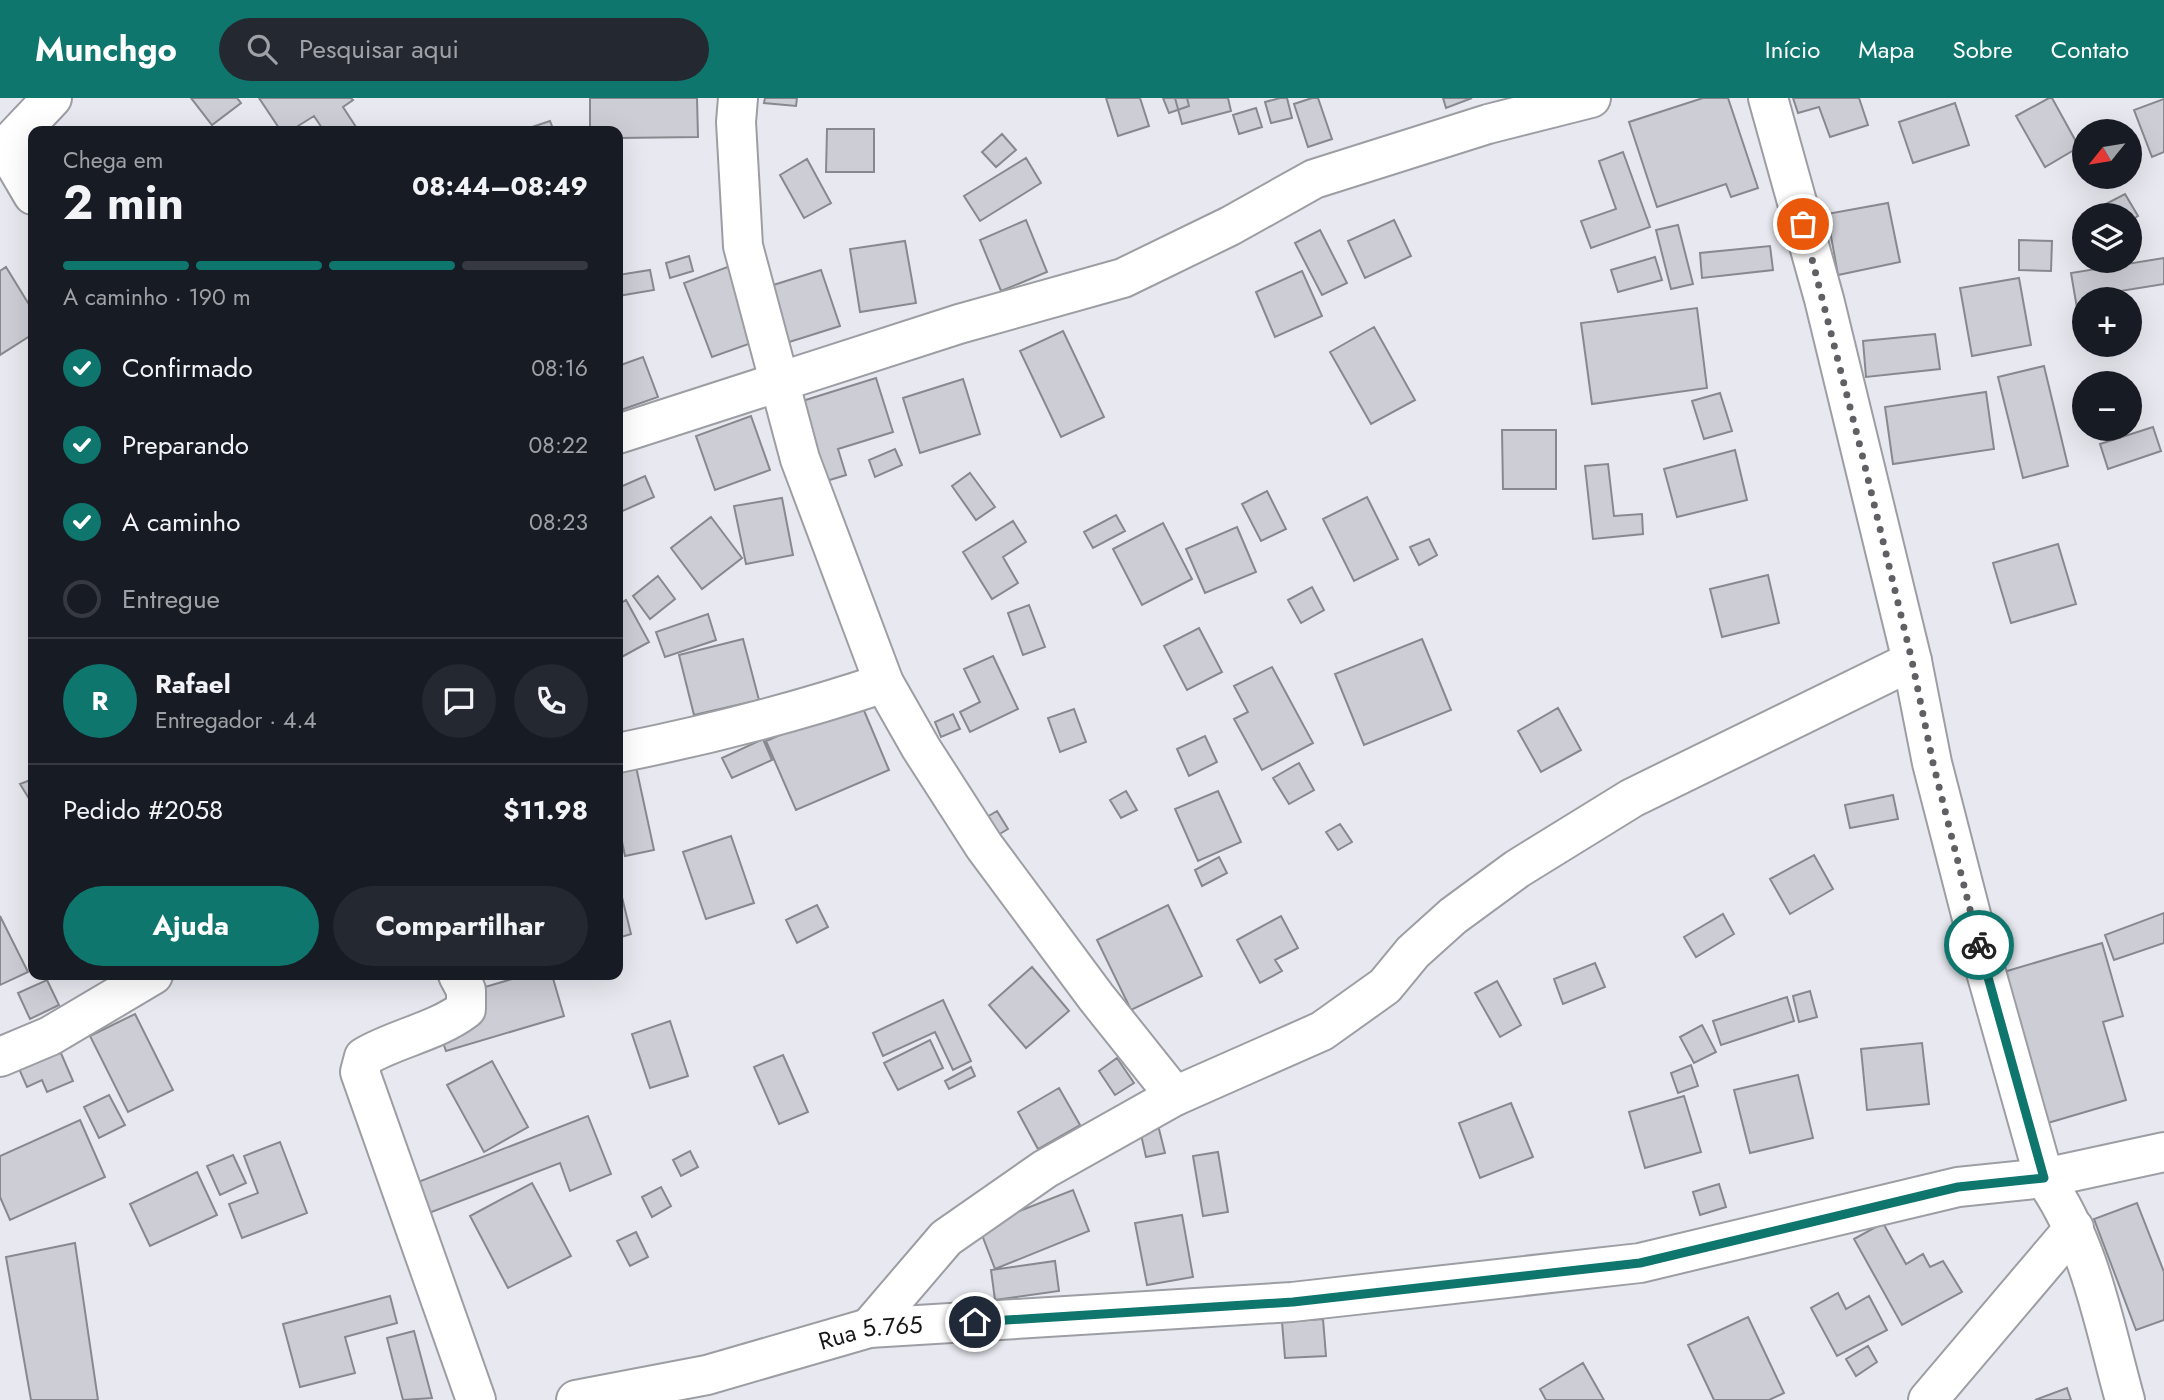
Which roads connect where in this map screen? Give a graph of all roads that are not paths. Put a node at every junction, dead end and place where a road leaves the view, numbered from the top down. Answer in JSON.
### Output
{"nodes":[{"id":1,"x":52,"y":98,"type":"edge"},
{"id":2,"x":738,"y":98,"type":"edge"},
{"id":3,"x":1591,"y":98,"type":"edge"},
{"id":4,"x":1768,"y":98,"type":"edge"},
{"id":5,"x":3,"y":151,"type":"edge"},
{"id":6,"x":28,"y":188,"type":"edge"},
{"id":7,"x":778,"y":381,"type":"junction"},
{"id":8,"x":623,"y":433,"type":"edge"},
{"id":9,"x":1912,"y":661,"type":"junction"},
{"id":10,"x":884,"y":683,"type":"junction"},
{"id":11,"x":623,"y":752,"type":"edge"},
{"id":12,"x":145,"y":980,"type":"edge"},
{"id":13,"x":461,"y":980,"type":"edge"},
{"id":14,"x":0,"y":1057,"type":"edge"},
{"id":15,"x":1175,"y":1096,"type":"junction"},
{"id":16,"x":2164,"y":1152,"type":"edge"},
{"id":17,"x":2044,"y":1178,"type":"junction"},
{"id":18,"x":2074,"y":1228,"type":"junction"},
{"id":19,"x":869,"y":1328,"type":"junction"},
{"id":20,"x":475,"y":1400,"type":"edge"},
{"id":21,"x":576,"y":1400,"type":"edge"},
{"id":22,"x":1928,"y":1400,"type":"edge"},
{"id":23,"x":2124,"y":1400,"type":"edge"}],
"edges":[{"from":1,"to":5,"type":"street"},
{"from":2,"to":7,"type":"street"},
{"from":3,"to":7,"type":"street"},
{"from":4,"to":9,"type":"street"},
{"from":5,"to":6,"type":"street"},
{"from":7,"to":8,"type":"street"},
{"from":7,"to":10,"type":"street"},
{"from":9,"to":15,"type":"street"},
{"from":9,"to":17,"type":"street"},
{"from":10,"to":11,"type":"street"},
{"from":10,"to":15,"type":"street"},
{"from":12,"to":14,"type":"street"},
{"from":13,"to":20,"type":"street"},
{"from":15,"to":19,"type":"street"},
{"from":16,"to":17,"type":"street","name":"Rua 5.765"},
{"from":17,"to":18,"type":"street"},
{"from":17,"to":19,"type":"street","name":"Rua 5.765"},
{"from":18,"to":22,"type":"street"},
{"from":18,"to":23,"type":"street"},
{"from":19,"to":21,"type":"street","name":"Rua 5.765"}]}
